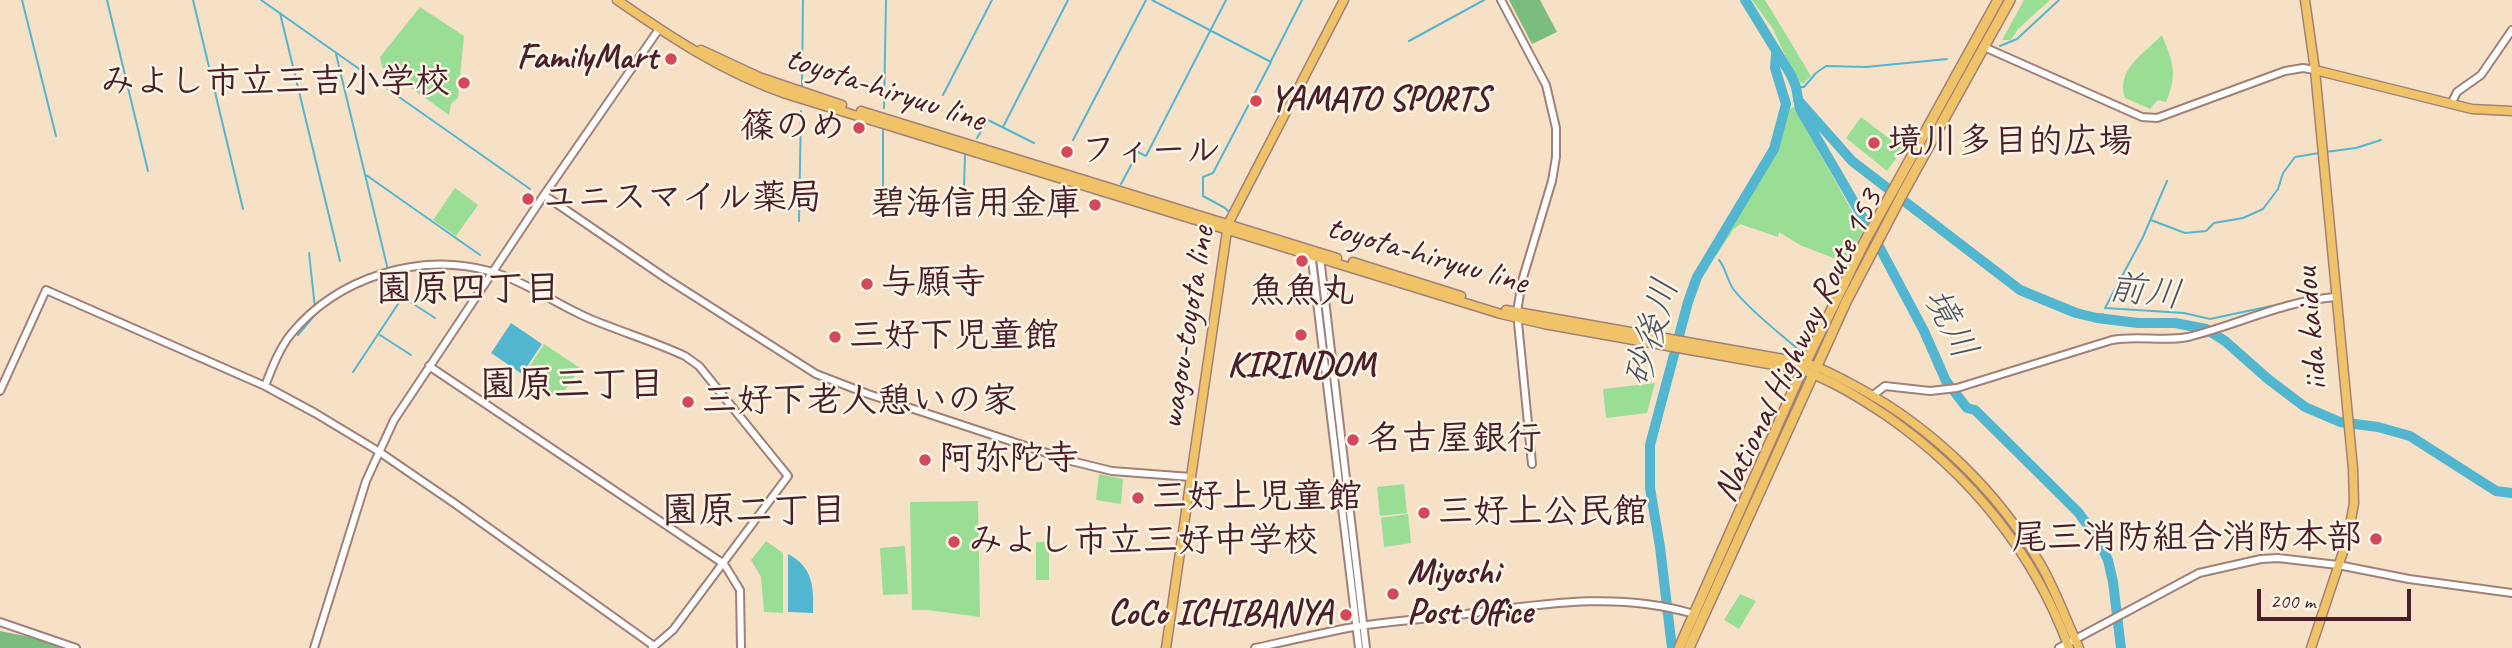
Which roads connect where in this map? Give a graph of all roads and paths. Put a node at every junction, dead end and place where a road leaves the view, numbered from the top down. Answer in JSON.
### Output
{"nodes":[{"id":1,"x":617,"y":0,"type":"edge"},
{"id":2,"x":1344,"y":0,"type":"edge"},
{"id":3,"x":1501,"y":0,"type":"edge"},
{"id":4,"x":1998,"y":0,"type":"edge"},
{"id":5,"x":2010,"y":0,"type":"edge"},
{"id":6,"x":2305,"y":0,"type":"edge"},
{"id":7,"x":659,"y":29,"type":"junction"},
{"id":8,"x":2512,"y":30,"type":"edge"},
{"id":9,"x":1983,"y":47,"type":"junction"},
{"id":10,"x":2315,"y":70,"type":"junction"},
{"id":11,"x":2451,"y":104,"type":"junction"},
{"id":12,"x":2512,"y":111,"type":"edge"},
{"id":13,"x":544,"y":195,"type":"junction"},
{"id":14,"x":1227,"y":227,"type":"junction"},
{"id":15,"x":1315,"y":254,"type":"junction"},
{"id":16,"x":492,"y":272,"type":"junction"},
{"id":17,"x":2336,"y":297,"type":"junction"},
{"id":18,"x":1517,"y":315,"type":"junction"},
{"id":19,"x":429,"y":366,"type":"junction"},
{"id":20,"x":1809,"y":368,"type":"junction"},
{"id":21,"x":265,"y":386,"type":"junction"},
{"id":22,"x":0,"y":391,"type":"edge"},
{"id":23,"x":1872,"y":396,"type":"junction"},
{"id":24,"x":378,"y":452,"type":"junction"},
{"id":25,"x":1532,"y":464,"type":"dead end"},
{"id":26,"x":1191,"y":478,"type":"junction"},
{"id":27,"x":724,"y":564,"type":"junction"},
{"id":28,"x":2338,"y":565,"type":"junction"},
{"id":29,"x":2512,"y":593,"type":"edge"},
{"id":30,"x":1694,"y":614,"type":"junction"},
{"id":31,"x":0,"y":622,"type":"edge"},
{"id":32,"x":1359,"y":627,"type":"junction"},
{"id":33,"x":2070,"y":645,"type":"edge"},
{"id":34,"x":653,"y":647,"type":"edge"},
{"id":35,"x":76,"y":648,"type":"edge"},
{"id":36,"x":314,"y":648,"type":"edge"},
{"id":37,"x":741,"y":648,"type":"edge"},
{"id":38,"x":1166,"y":648,"type":"edge"},
{"id":39,"x":1255,"y":648,"type":"edge"},
{"id":40,"x":1359,"y":648,"type":"edge"},
{"id":41,"x":1366,"y":648,"type":"edge"},
{"id":42,"x":1678,"y":648,"type":"edge"},
{"id":43,"x":1689,"y":648,"type":"edge"},
{"id":44,"x":2311,"y":648,"type":"edge"}],
"edges":[{"from":1,"to":7,"type":"main road","name":"toyota-hiryuu line"},
{"from":2,"to":14,"type":"main road","name":"wagou-toyota line"},
{"from":3,"to":18,"type":"street"},
{"from":4,"to":20,"type":"highway","name":"National Highway Route 153"},
{"from":5,"to":9,"type":"highway","name":"National Highway Route 153"},
{"from":6,"to":10,"type":"main road","name":"iida kaidou"},
{"from":7,"to":13,"type":"street"},
{"from":7,"to":14,"type":"main road","name":"toyota-hiryuu line"},
{"from":8,"to":11,"type":"street"},
{"from":9,"to":10,"type":"street"},
{"from":9,"to":20,"type":"highway","name":"National Highway Route 153"},
{"from":10,"to":11,"type":"main road"},
{"from":10,"to":17,"type":"main road","name":"iida kaidou"},
{"from":11,"to":12,"type":"main road"},
{"from":13,"to":16,"type":"street"},
{"from":13,"to":26,"type":"street"},
{"from":14,"to":15,"type":"main road","name":"toyota-hiryuu line"},
{"from":14,"to":26,"type":"main road","name":"wagou-toyota line"},
{"from":15,"to":18,"type":"main road","name":"toyota-hiryuu line"},
{"from":15,"to":32,"type":"street"},
{"from":16,"to":19,"type":"street"},
{"from":16,"to":21,"type":"street"},
{"from":16,"to":27,"type":"street"},
{"from":17,"to":23,"type":"street"},
{"from":17,"to":28,"type":"main road","name":"iida kaidou"},
{"from":18,"to":20,"type":"main road","name":"toyota-hiryuu line"},
{"from":18,"to":25,"type":"street"},
{"from":19,"to":24,"type":"street"},
{"from":19,"to":27,"type":"street"},
{"from":20,"to":23,"type":"main road","name":"toyota-hiryuu line"},
{"from":20,"to":30,"type":"highway","name":"National Highway Route 153"},
{"from":20,"to":33,"type":"main road","name":"toyota-hiryuu line"},
{"from":20,"to":43,"type":"highway","name":"National Highway Route 153"},
{"from":21,"to":22,"type":"street"},
{"from":21,"to":24,"type":"street"},
{"from":23,"to":33,"type":"main road","name":"toyota-hiryuu line"},
{"from":24,"to":34,"type":"street"},
{"from":24,"to":36,"type":"street"},
{"from":26,"to":38,"type":"main road","name":"wagou-toyota line"},
{"from":27,"to":34,"type":"street"},
{"from":27,"to":37,"type":"street"},
{"from":28,"to":29,"type":"street"},
{"from":28,"to":33,"type":"street"},
{"from":28,"to":44,"type":"main road","name":"iida kaidou"},
{"from":30,"to":32,"type":"street"},
{"from":30,"to":42,"type":"highway","name":"National Highway Route 153"},
{"from":31,"to":35,"type":"street"},
{"from":32,"to":39,"type":"street"},
{"from":32,"to":40,"type":"street"},
{"from":32,"to":41,"type":"street"}]}
